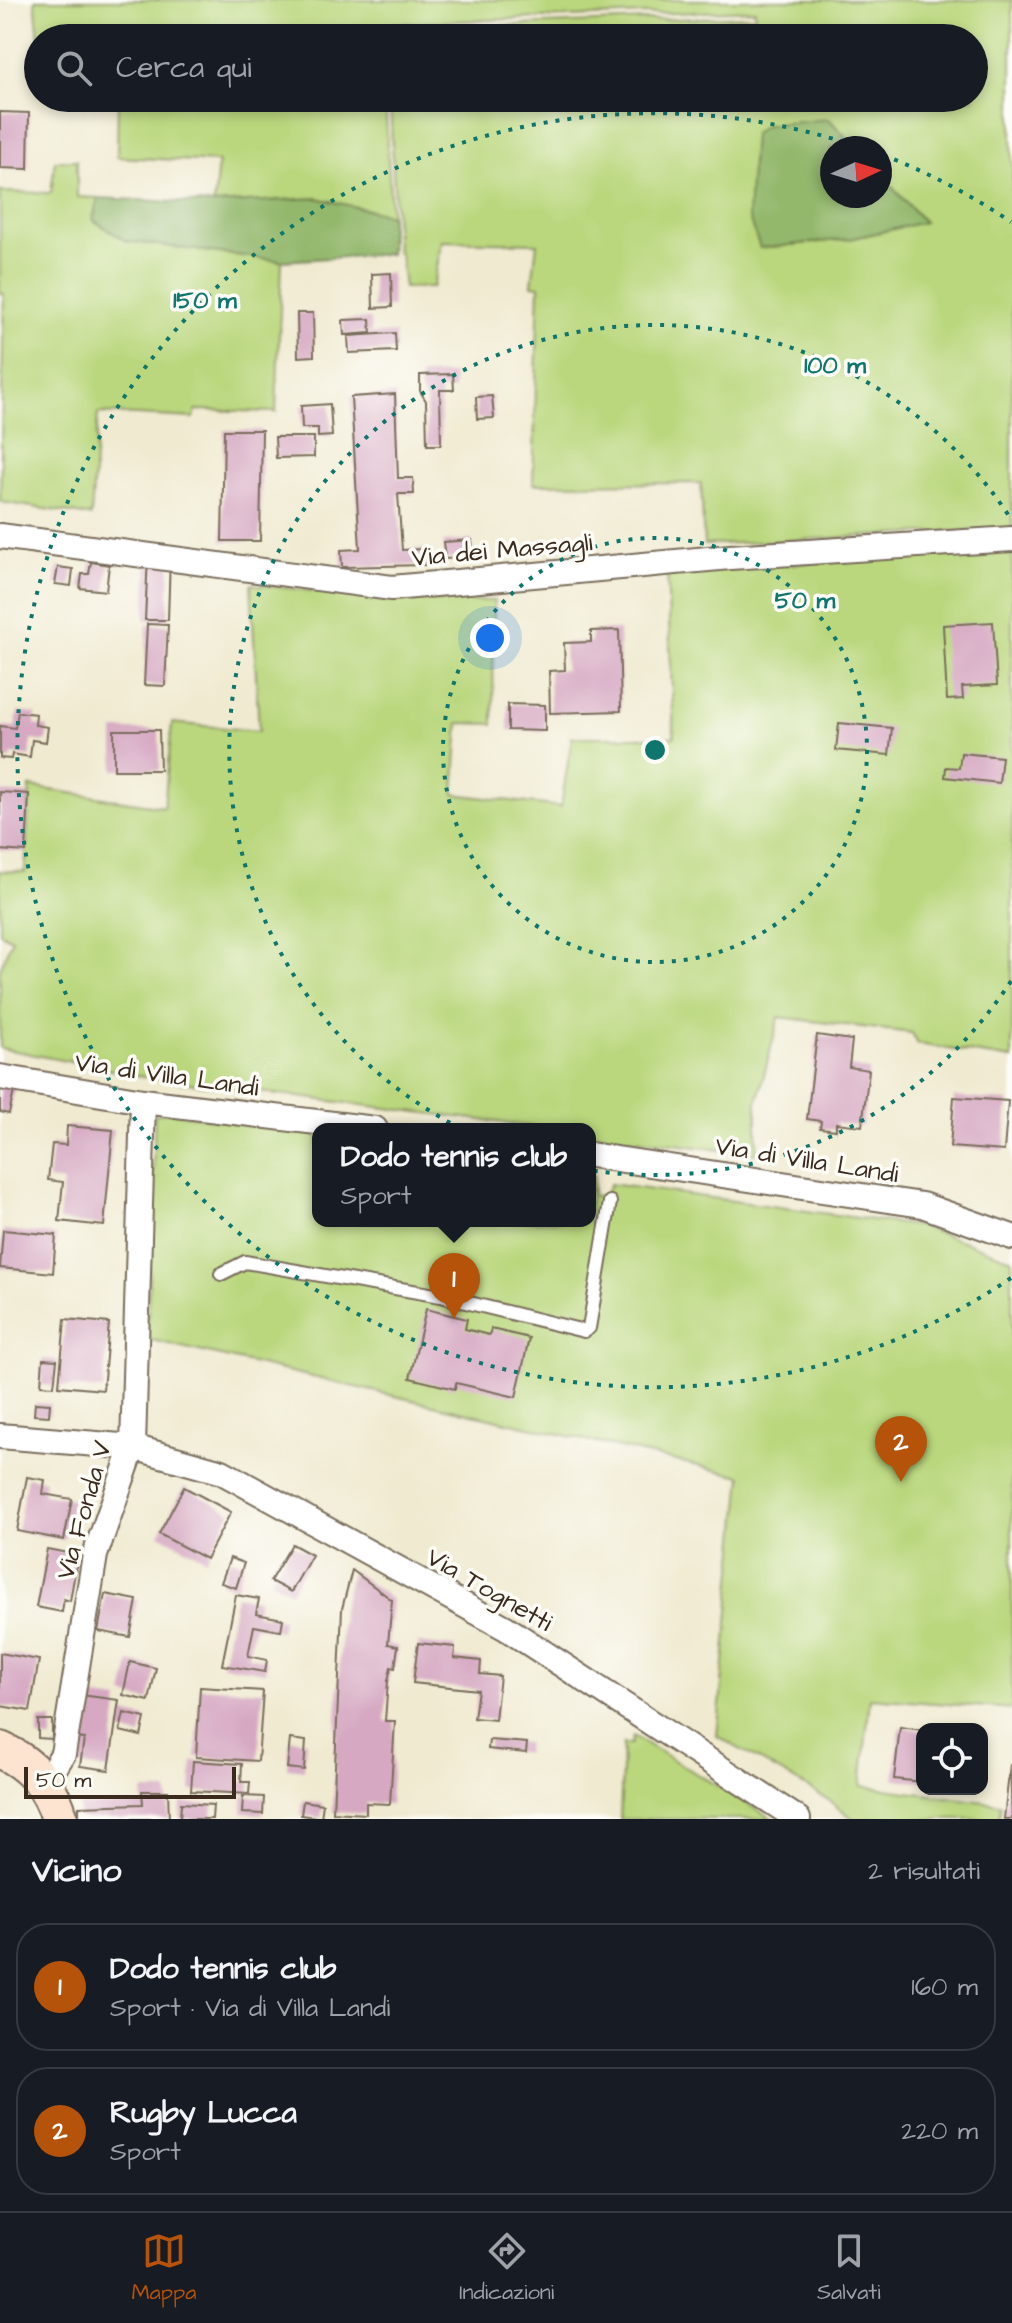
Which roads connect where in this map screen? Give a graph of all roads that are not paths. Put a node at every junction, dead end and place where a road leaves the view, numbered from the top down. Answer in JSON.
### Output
{"nodes":[{"id":1,"x":0,"y":536,"type":"edge"},
{"id":2,"x":1012,"y":539,"type":"edge"},
{"id":3,"x":0,"y":1077,"type":"edge"},
{"id":4,"x":143,"y":1101,"type":"junction"},
{"id":5,"x":325,"y":1123,"type":"edge"},
{"id":6,"x":596,"y":1156,"type":"edge"},
{"id":7,"x":610,"y":1202,"type":"dead end"},
{"id":8,"x":1012,"y":1237,"type":"edge"},
{"id":9,"x":221,"y":1274,"type":"dead end"},
{"id":10,"x":0,"y":1436,"type":"edge"},
{"id":11,"x":133,"y":1447,"type":"junction"},
{"id":12,"x":0,"y":1750,"type":"edge"},
{"id":13,"x":45,"y":1783,"type":"junction"},
{"id":14,"x":60,"y":1819,"type":"edge"},
{"id":15,"x":798,"y":1819,"type":"edge"}],
"edges":[{"from":1,"to":2,"type":"street","name":"Via dei Massagli"},
{"from":3,"to":4,"type":"street","name":"Via di Villa Landi"},
{"from":4,"to":5,"type":"street","name":"Via di Villa Landi"},
{"from":4,"to":11,"type":"street","name":"Via Fonda V"},
{"from":6,"to":8,"type":"street","name":"Via di Villa Landi"},
{"from":7,"to":9,"type":"lane"},
{"from":10,"to":11,"type":"street","name":"Via Tognetti"},
{"from":11,"to":13,"type":"street","name":"Via Fonda V"},
{"from":11,"to":15,"type":"street","name":"Via Tognetti"},
{"from":12,"to":13,"type":"street"},
{"from":13,"to":14,"type":"street"}]}
